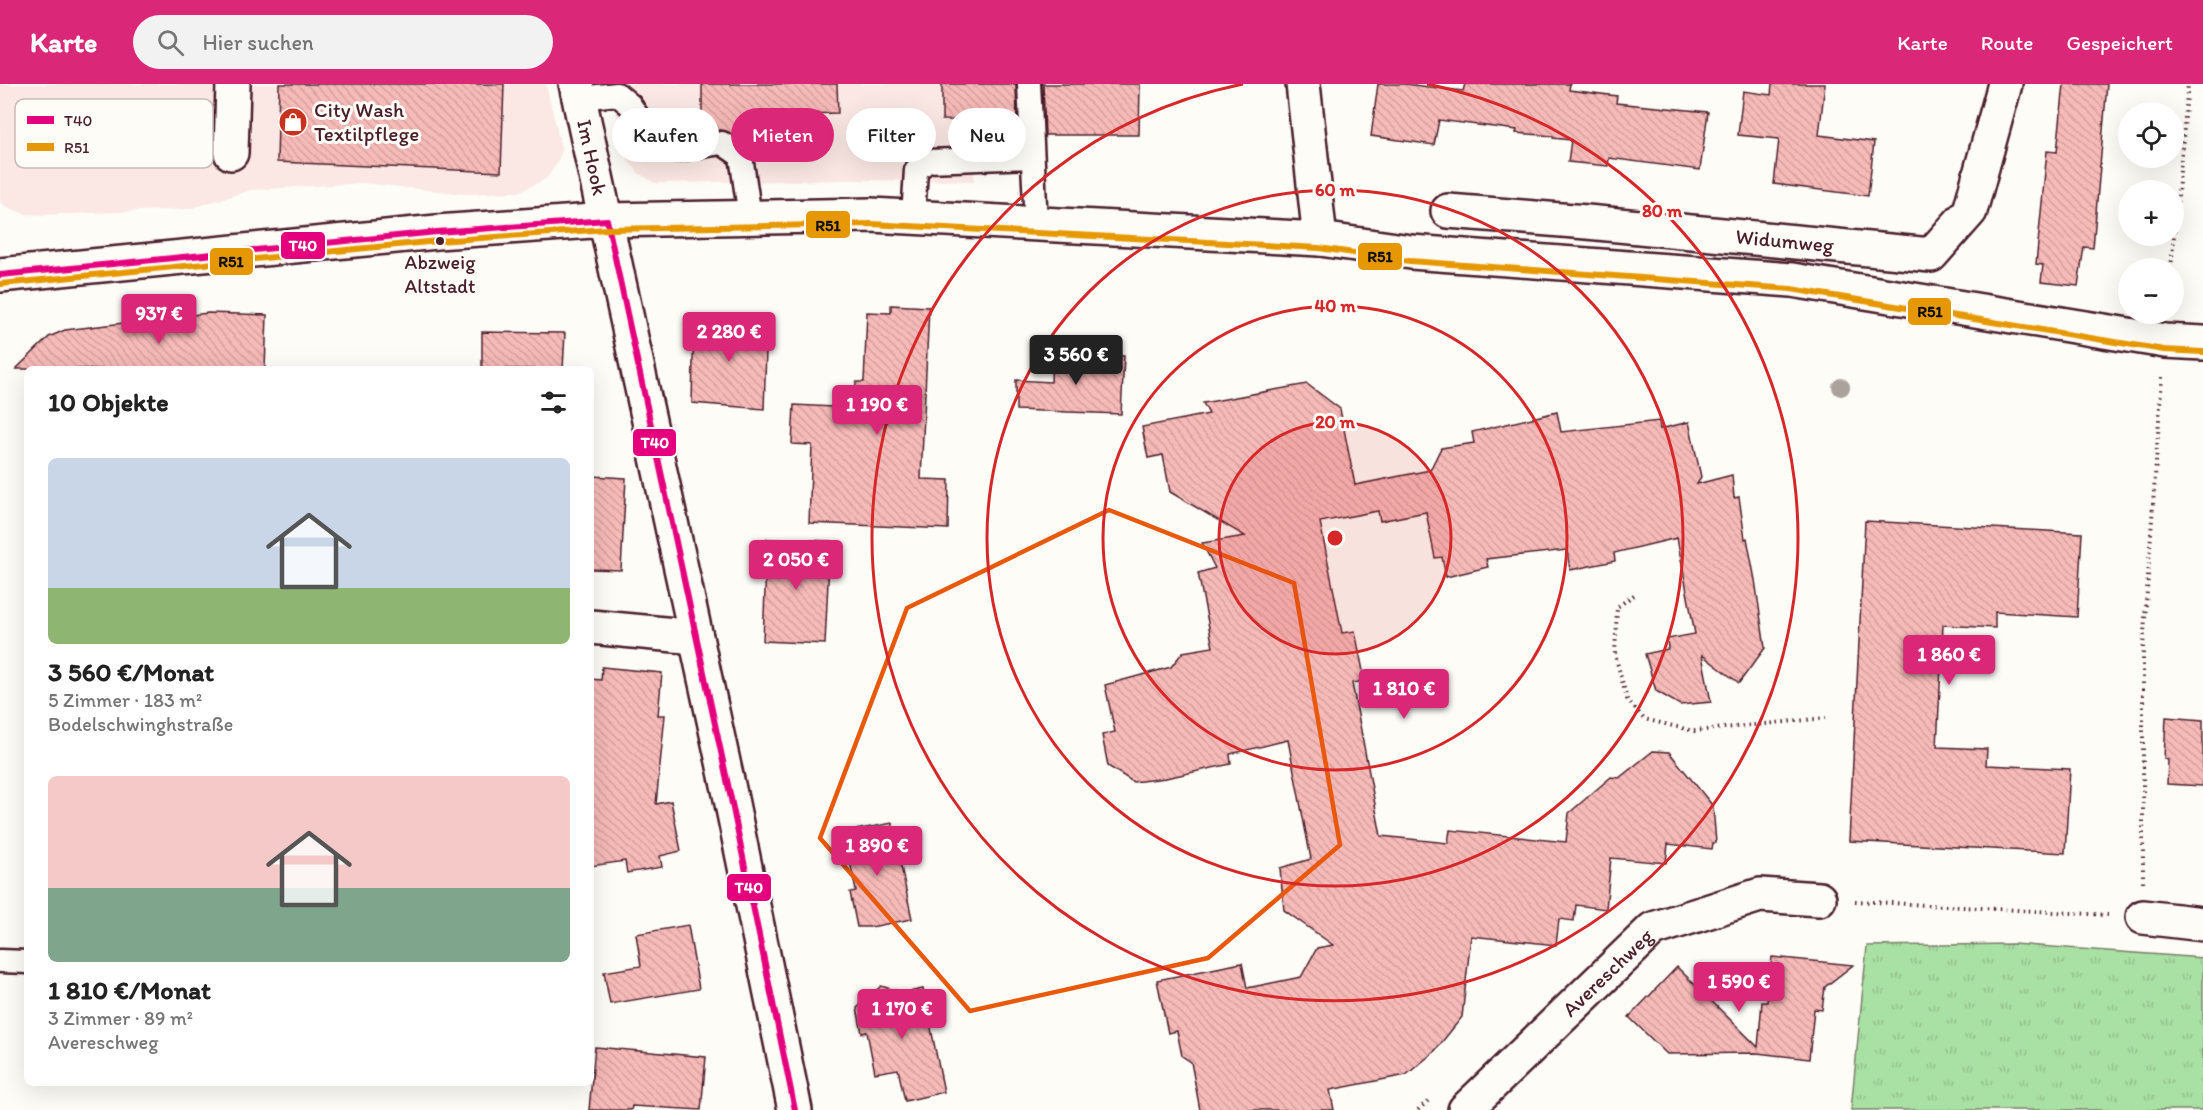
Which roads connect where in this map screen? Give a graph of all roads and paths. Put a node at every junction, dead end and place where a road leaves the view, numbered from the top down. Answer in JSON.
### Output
{"nodes":[{"id":1,"x":233,"y":84,"type":"edge"},
{"id":2,"x":1029,"y":84,"type":"edge"},
{"id":3,"x":1303,"y":84,"type":"edge"},
{"id":4,"x":2005,"y":84,"type":"edge"},
{"id":5,"x":2188,"y":84,"type":"edge"},
{"id":6,"x":578,"y":91,"type":"edge"},
{"id":7,"x":231,"y":153,"type":"dead end"},
{"id":8,"x":1032,"y":157,"type":"junction"},
{"id":9,"x":1448,"y":211,"type":"dead end"},
{"id":10,"x":913,"y":217,"type":"junction"},
{"id":11,"x":750,"y":218,"type":"junction"},
{"id":12,"x":607,"y":220,"type":"junction"},
{"id":13,"x":1036,"y":224,"type":"junction"},
{"id":14,"x":1320,"y":239,"type":"junction"},
{"id":15,"x":2172,"y":258,"type":"edge"},
{"id":16,"x":0,"y":275,"type":"edge"},
{"id":17,"x":2165,"y":341,"type":"junction"},
{"id":18,"x":2203,"y":343,"type":"edge"},
{"id":19,"x":1634,"y":595,"type":"dead end"},
{"id":20,"x":594,"y":627,"type":"edge"},
{"id":21,"x":696,"y":637,"type":"junction"},
{"id":22,"x":1826,"y":718,"type":"dead end"},
{"id":23,"x":1819,"y":898,"type":"joint"},
{"id":24,"x":2143,"y":917,"type":"junction"},
{"id":25,"x":2203,"y":924,"type":"edge"},
{"id":26,"x":0,"y":961,"type":"edge"},
{"id":27,"x":24,"y":962,"type":"edge"},
{"id":28,"x":795,"y":1110,"type":"edge"},
{"id":29,"x":1465,"y":1110,"type":"edge"}],
"edges":[{"from":1,"to":7,"type":"street"},
{"from":2,"to":8,"type":"lane"},
{"from":3,"to":14,"type":"street"},
{"from":4,"to":9,"type":"street","name":"Widumweg"},
{"from":5,"to":15,"type":"path"},
{"from":6,"to":11,"type":"lane"},
{"from":6,"to":12,"type":"street","name":"Im Hook"},
{"from":8,"to":10,"type":"lane"},
{"from":8,"to":13,"type":"lane"},
{"from":10,"to":11,"type":"street"},
{"from":10,"to":13,"type":"street"},
{"from":11,"to":12,"type":"street"},
{"from":12,"to":16,"type":"street"},
{"from":12,"to":21,"type":"street","name":"Im Hook"},
{"from":13,"to":14,"type":"street"},
{"from":14,"to":17,"type":"street"},
{"from":17,"to":18,"type":"street"},
{"from":17,"to":24,"type":"path"},
{"from":19,"to":22,"type":"path"},
{"from":20,"to":21,"type":"street"},
{"from":21,"to":28,"type":"street","name":"Im Hook"},
{"from":23,"to":24,"type":"path"},
{"from":23,"to":29,"type":"street","name":"Avereschweg"},
{"from":24,"to":25,"type":"street"},
{"from":26,"to":27,"type":"lane"}]}
